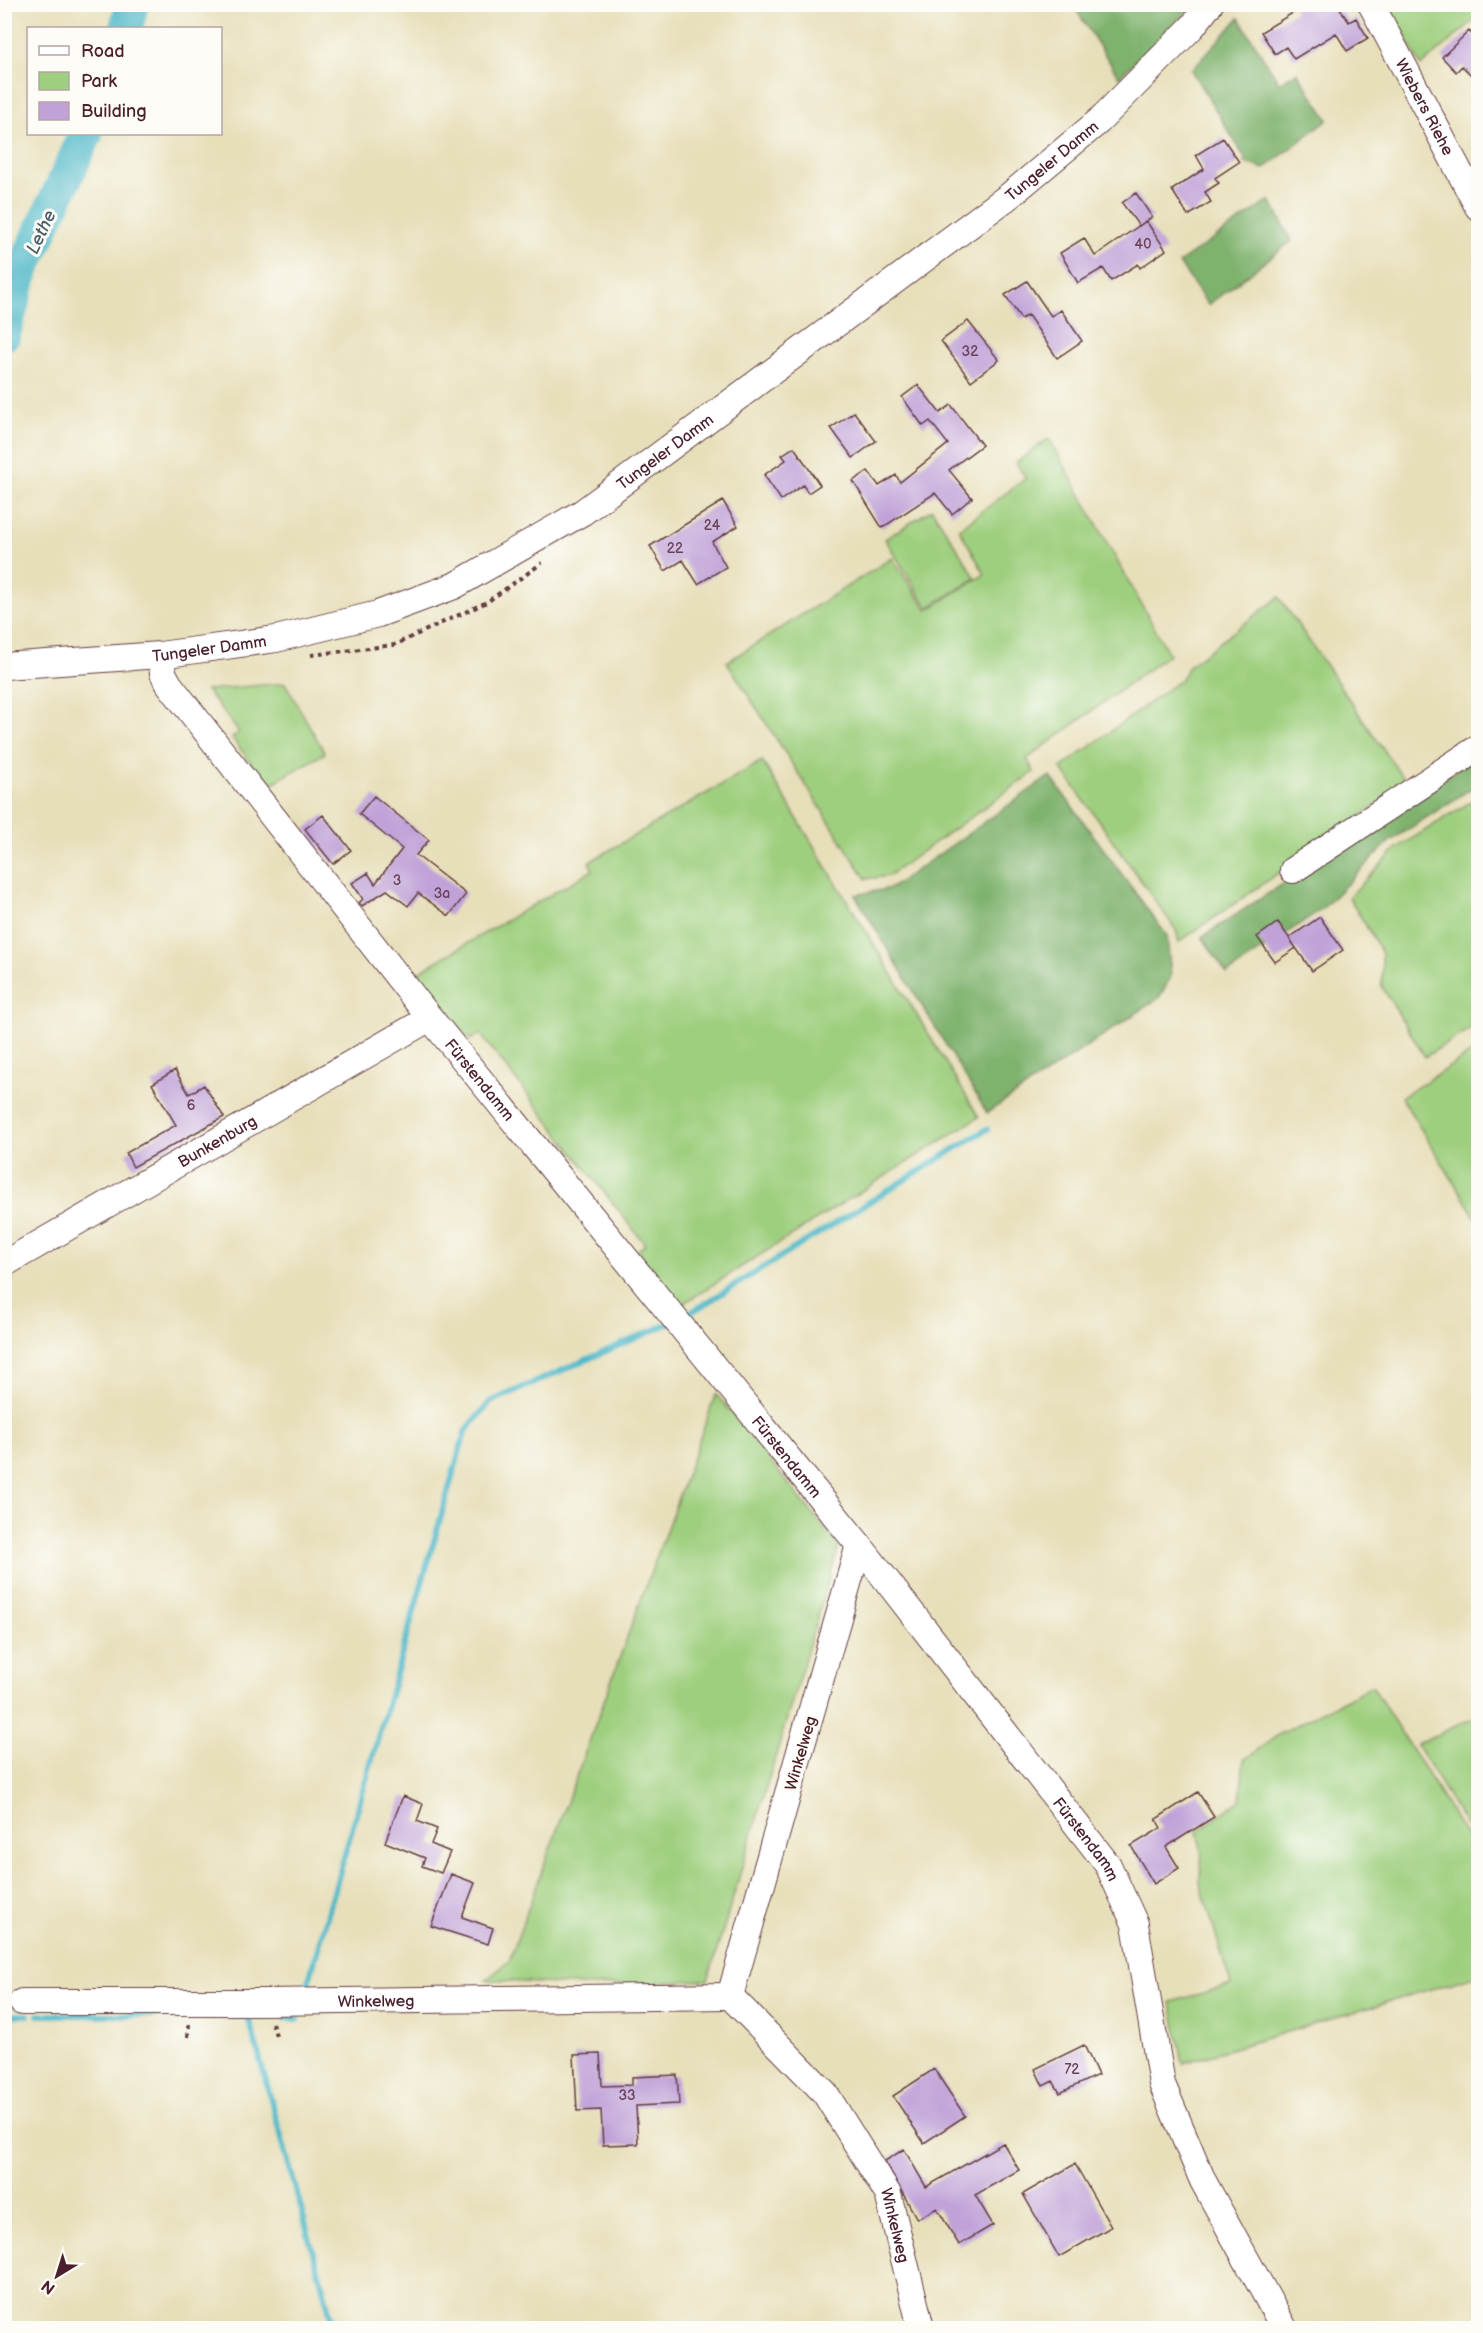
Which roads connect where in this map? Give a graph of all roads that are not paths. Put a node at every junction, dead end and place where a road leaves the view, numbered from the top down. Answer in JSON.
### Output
{"nodes":[{"id":1,"x":1210,"y":4,"type":"edge"},
{"id":2,"x":1371,"y":4,"type":"edge"},
{"id":3,"x":1479,"y":207,"type":"edge"},
{"id":4,"x":160,"y":655,"type":"junction"},
{"id":5,"x":8,"y":665,"type":"edge"},
{"id":6,"x":1479,"y":748,"type":"edge"},
{"id":7,"x":1293,"y":870,"type":"dead end"},
{"id":8,"x":430,"y":1018,"type":"junction"},
{"id":9,"x":4,"y":1264,"type":"edge"},
{"id":10,"x":859,"y":1545,"type":"junction"},
{"id":11,"x":730,"y":1996,"type":"junction"},
{"id":12,"x":22,"y":2002,"type":"dead end"},
{"id":13,"x":921,"y":2328,"type":"edge"},
{"id":14,"x":1284,"y":2328,"type":"edge"}],
"edges":[{"from":1,"to":4,"type":"street","name":"Tungeler Damm"},
{"from":2,"to":3,"type":"street","name":"Wiebers Riehe"},
{"from":4,"to":5,"type":"street","name":"Tungeler Damm"},
{"from":4,"to":8,"type":"street","name":"Fürstendamm"},
{"from":6,"to":7,"type":"street"},
{"from":8,"to":9,"type":"street","name":"Bunkenburg"},
{"from":8,"to":10,"type":"street","name":"Fürstendamm"},
{"from":10,"to":11,"type":"street","name":"Winkelweg"},
{"from":10,"to":14,"type":"street","name":"Fürstendamm"},
{"from":11,"to":12,"type":"street","name":"Winkelweg"},
{"from":11,"to":13,"type":"street","name":"Winkelweg"}]}
